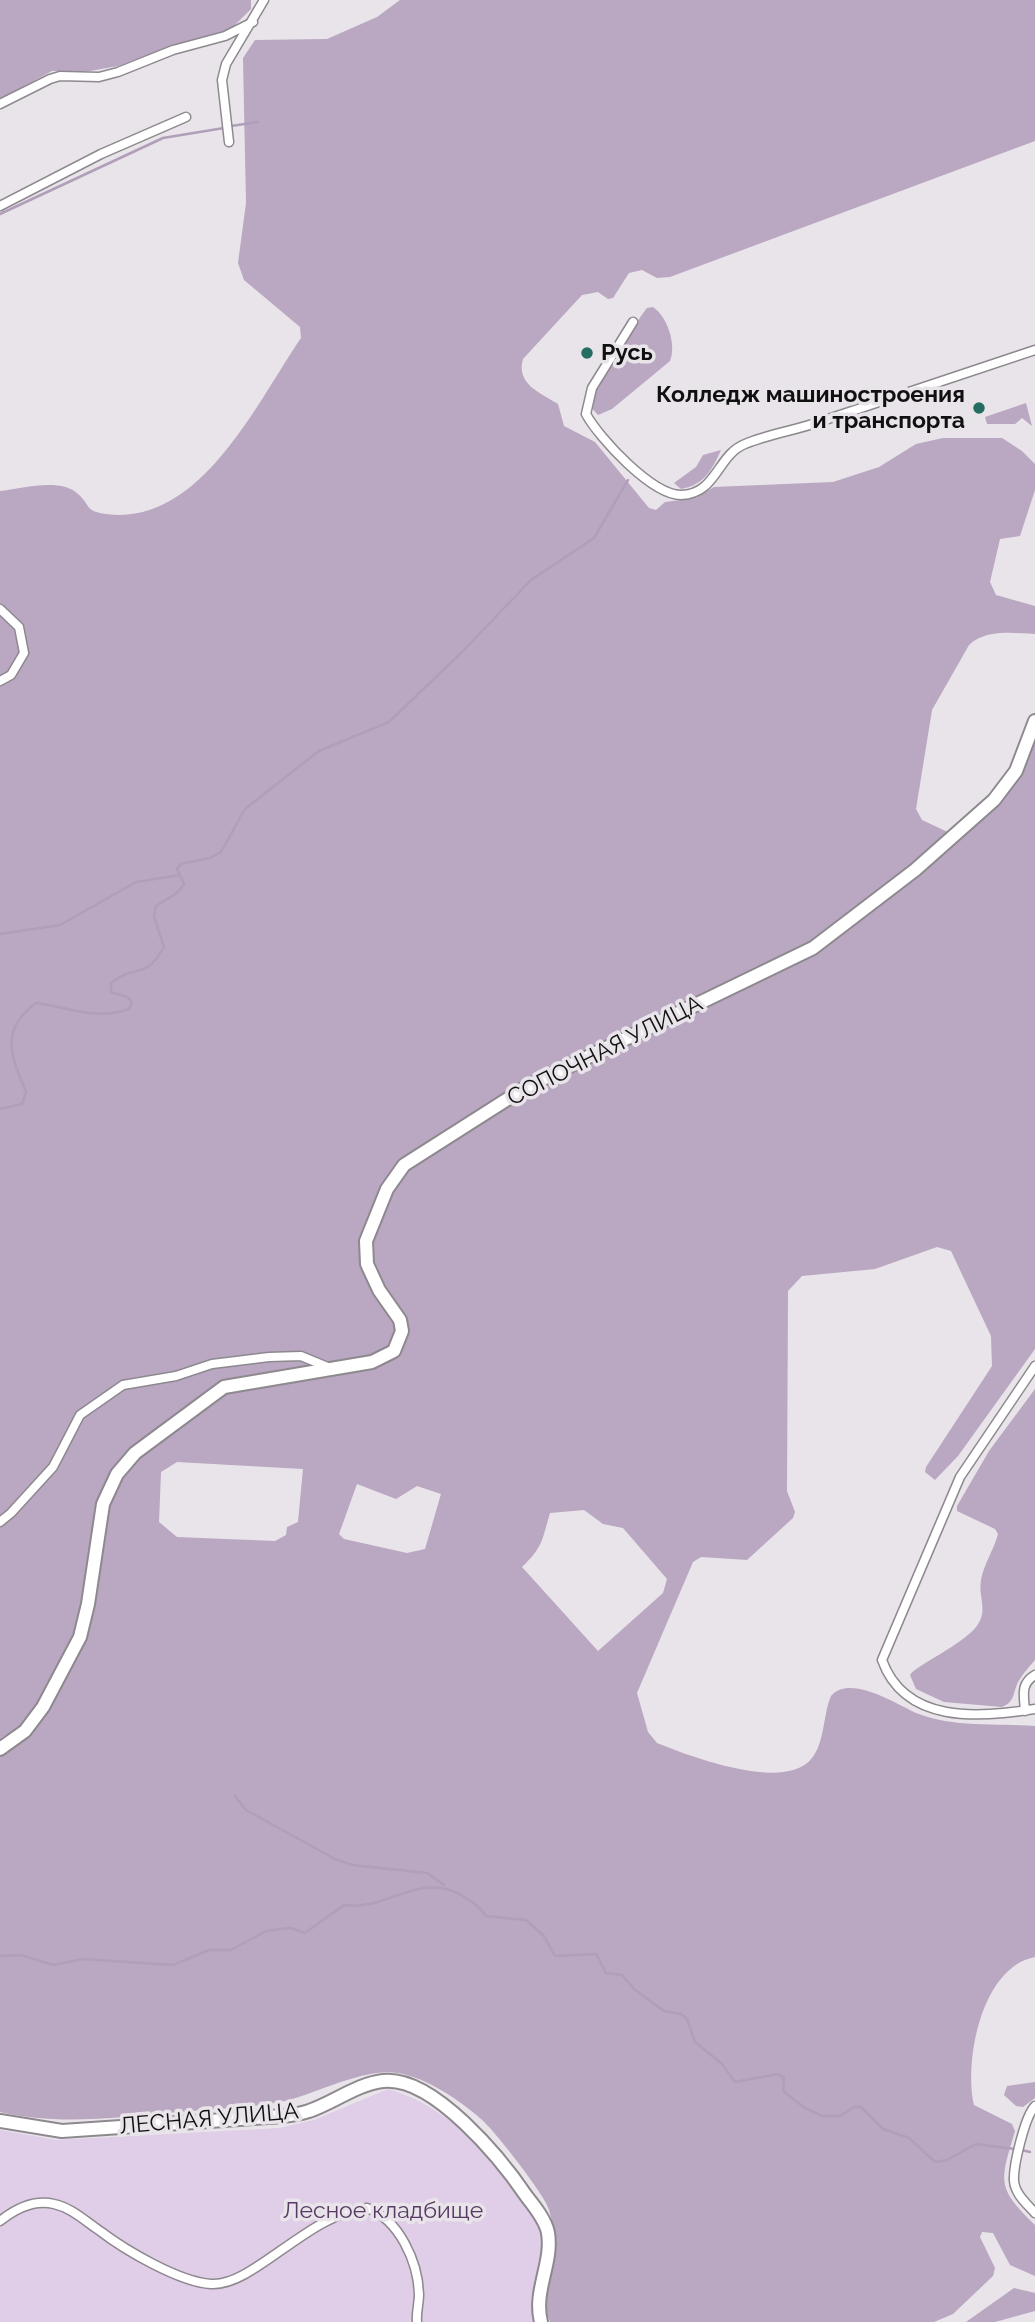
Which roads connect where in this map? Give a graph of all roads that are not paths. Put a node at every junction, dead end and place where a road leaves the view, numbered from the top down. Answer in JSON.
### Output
{"nodes":[{"id":1,"x":264,"y":0,"type":"edge"},
{"id":2,"x":253,"y":22,"type":"junction"},
{"id":3,"x":0,"y":104,"type":"edge"},
{"id":4,"x":186,"y":117,"type":"dead end"},
{"id":5,"x":229,"y":142,"type":"dead end"},
{"id":6,"x":0,"y":206,"type":"edge"},
{"id":7,"x":633,"y":322,"type":"dead end"},
{"id":8,"x":1035,"y":350,"type":"edge"},
{"id":9,"x":0,"y":609,"type":"edge"},
{"id":10,"x":0,"y":681,"type":"edge"},
{"id":11,"x":1035,"y":721,"type":"edge"},
{"id":12,"x":1035,"y":1366,"type":"edge"},
{"id":13,"x":330,"y":1368,"type":"junction"},
{"id":14,"x":0,"y":1522,"type":"edge"},
{"id":15,"x":1035,"y":1675,"type":"edge"},
{"id":16,"x":1035,"y":1709,"type":"edge"},
{"id":17,"x":1025,"y":1711,"type":"junction"},
{"id":18,"x":0,"y":1749,"type":"edge"},
{"id":19,"x":1035,"y":2106,"type":"edge"},
{"id":20,"x":0,"y":2121,"type":"edge"},
{"id":21,"x":1035,"y":2213,"type":"edge"},
{"id":22,"x":0,"y":2221,"type":"edge"},
{"id":23,"x":417,"y":2322,"type":"edge"},
{"id":24,"x":541,"y":2322,"type":"edge"}],
"edges":[{"from":1,"to":2,"type":"street"},
{"from":2,"to":3,"type":"street"},
{"from":2,"to":5,"type":"street"},
{"from":4,"to":6,"type":"street"},
{"from":7,"to":8,"type":"street"},
{"from":9,"to":10,"type":"street"},
{"from":11,"to":13,"type":"main road","name":"СОПОЧНАЯ УЛИЦА"},
{"from":12,"to":17,"type":"street"},
{"from":13,"to":14,"type":"street"},
{"from":13,"to":18,"type":"main road","name":"СОПОЧНАЯ УЛИЦА"},
{"from":15,"to":17,"type":"street"},
{"from":16,"to":17,"type":"street"},
{"from":19,"to":21,"type":"street"},
{"from":20,"to":24,"type":"main road","name":"ЛЕСНАЯ УЛИЦА"},
{"from":22,"to":23,"type":"street"}]}
